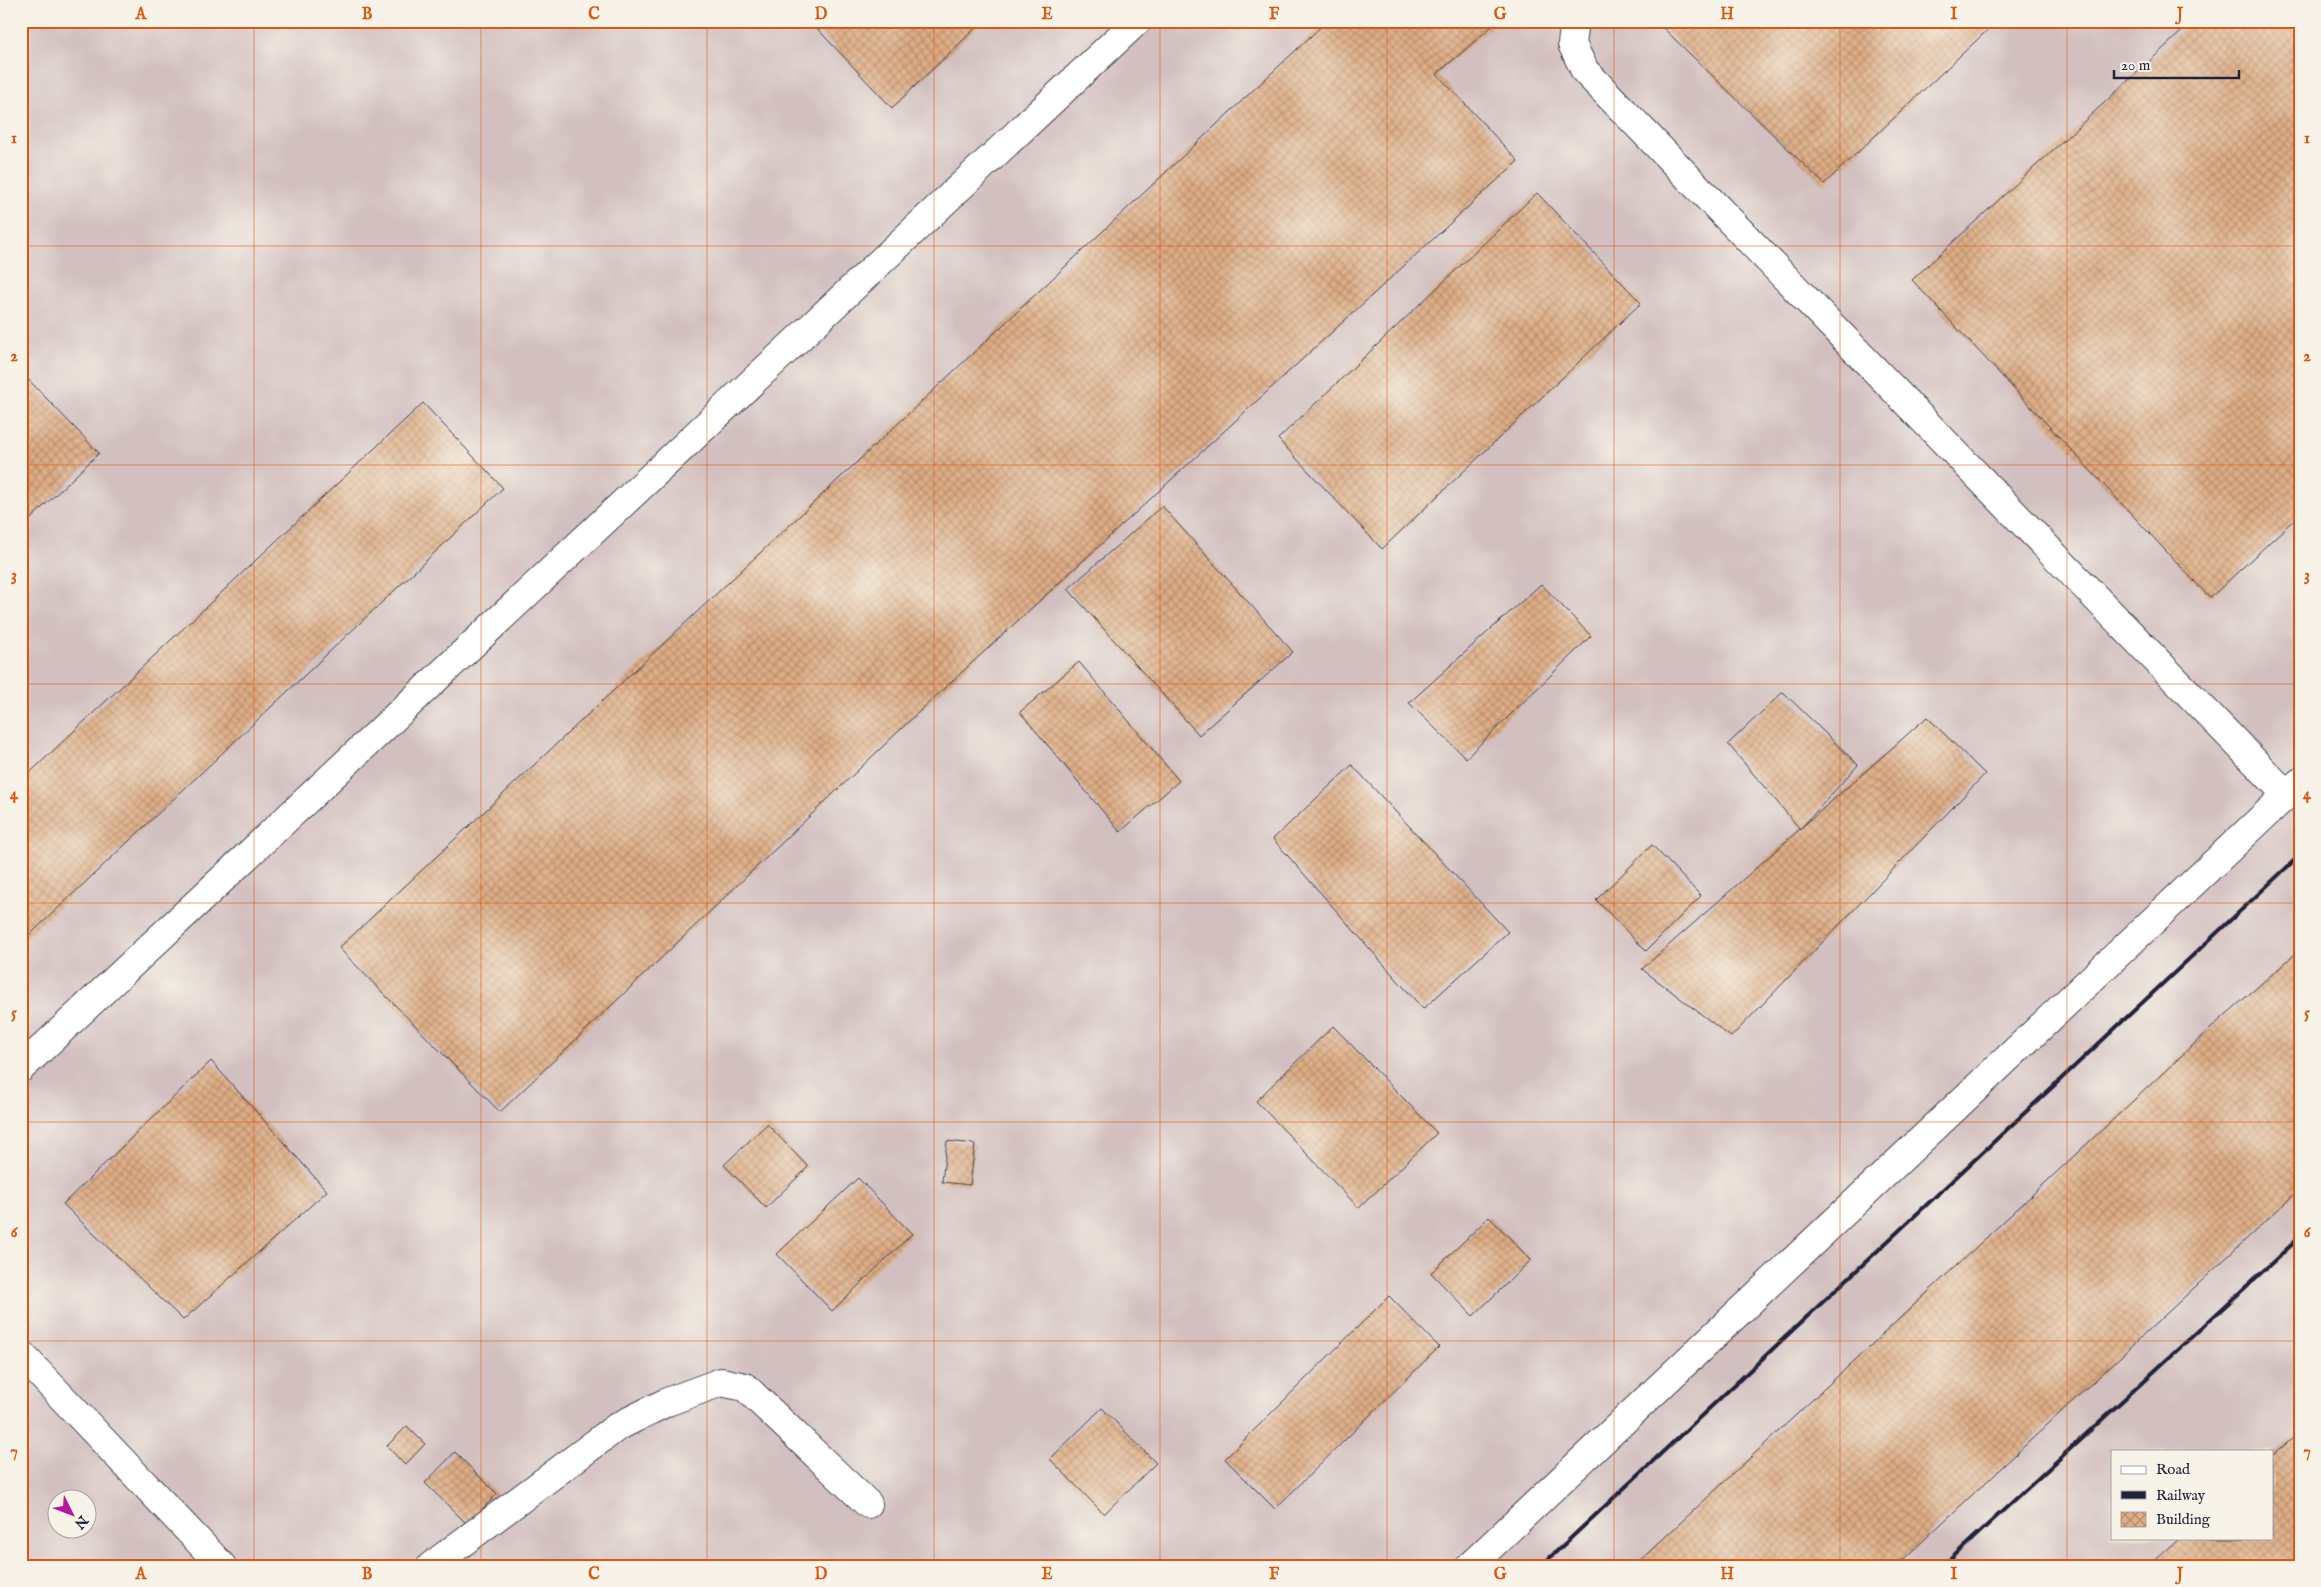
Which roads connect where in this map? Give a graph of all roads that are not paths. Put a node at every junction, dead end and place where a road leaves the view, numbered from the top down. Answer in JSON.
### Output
{"nodes":[{"id":1,"x":1137,"y":21,"type":"edge"},
{"id":2,"x":1575,"y":21,"type":"edge"},
{"id":3,"x":2293,"y":788,"type":"edge"},
{"id":4,"x":21,"y":1068,"type":"edge"},
{"id":5,"x":21,"y":1354,"type":"edge"},
{"id":6,"x":868,"y":1504,"type":"dead end"},
{"id":7,"x":222,"y":1566,"type":"edge"},
{"id":8,"x":431,"y":1566,"type":"edge"},
{"id":9,"x":1470,"y":1566,"type":"edge"}],
"edges":[{"from":1,"to":4,"type":"lane"},
{"from":2,"to":3,"type":"lane"},
{"from":3,"to":9,"type":"lane"},
{"from":5,"to":7,"type":"lane"},
{"from":6,"to":8,"type":"lane"}]}
